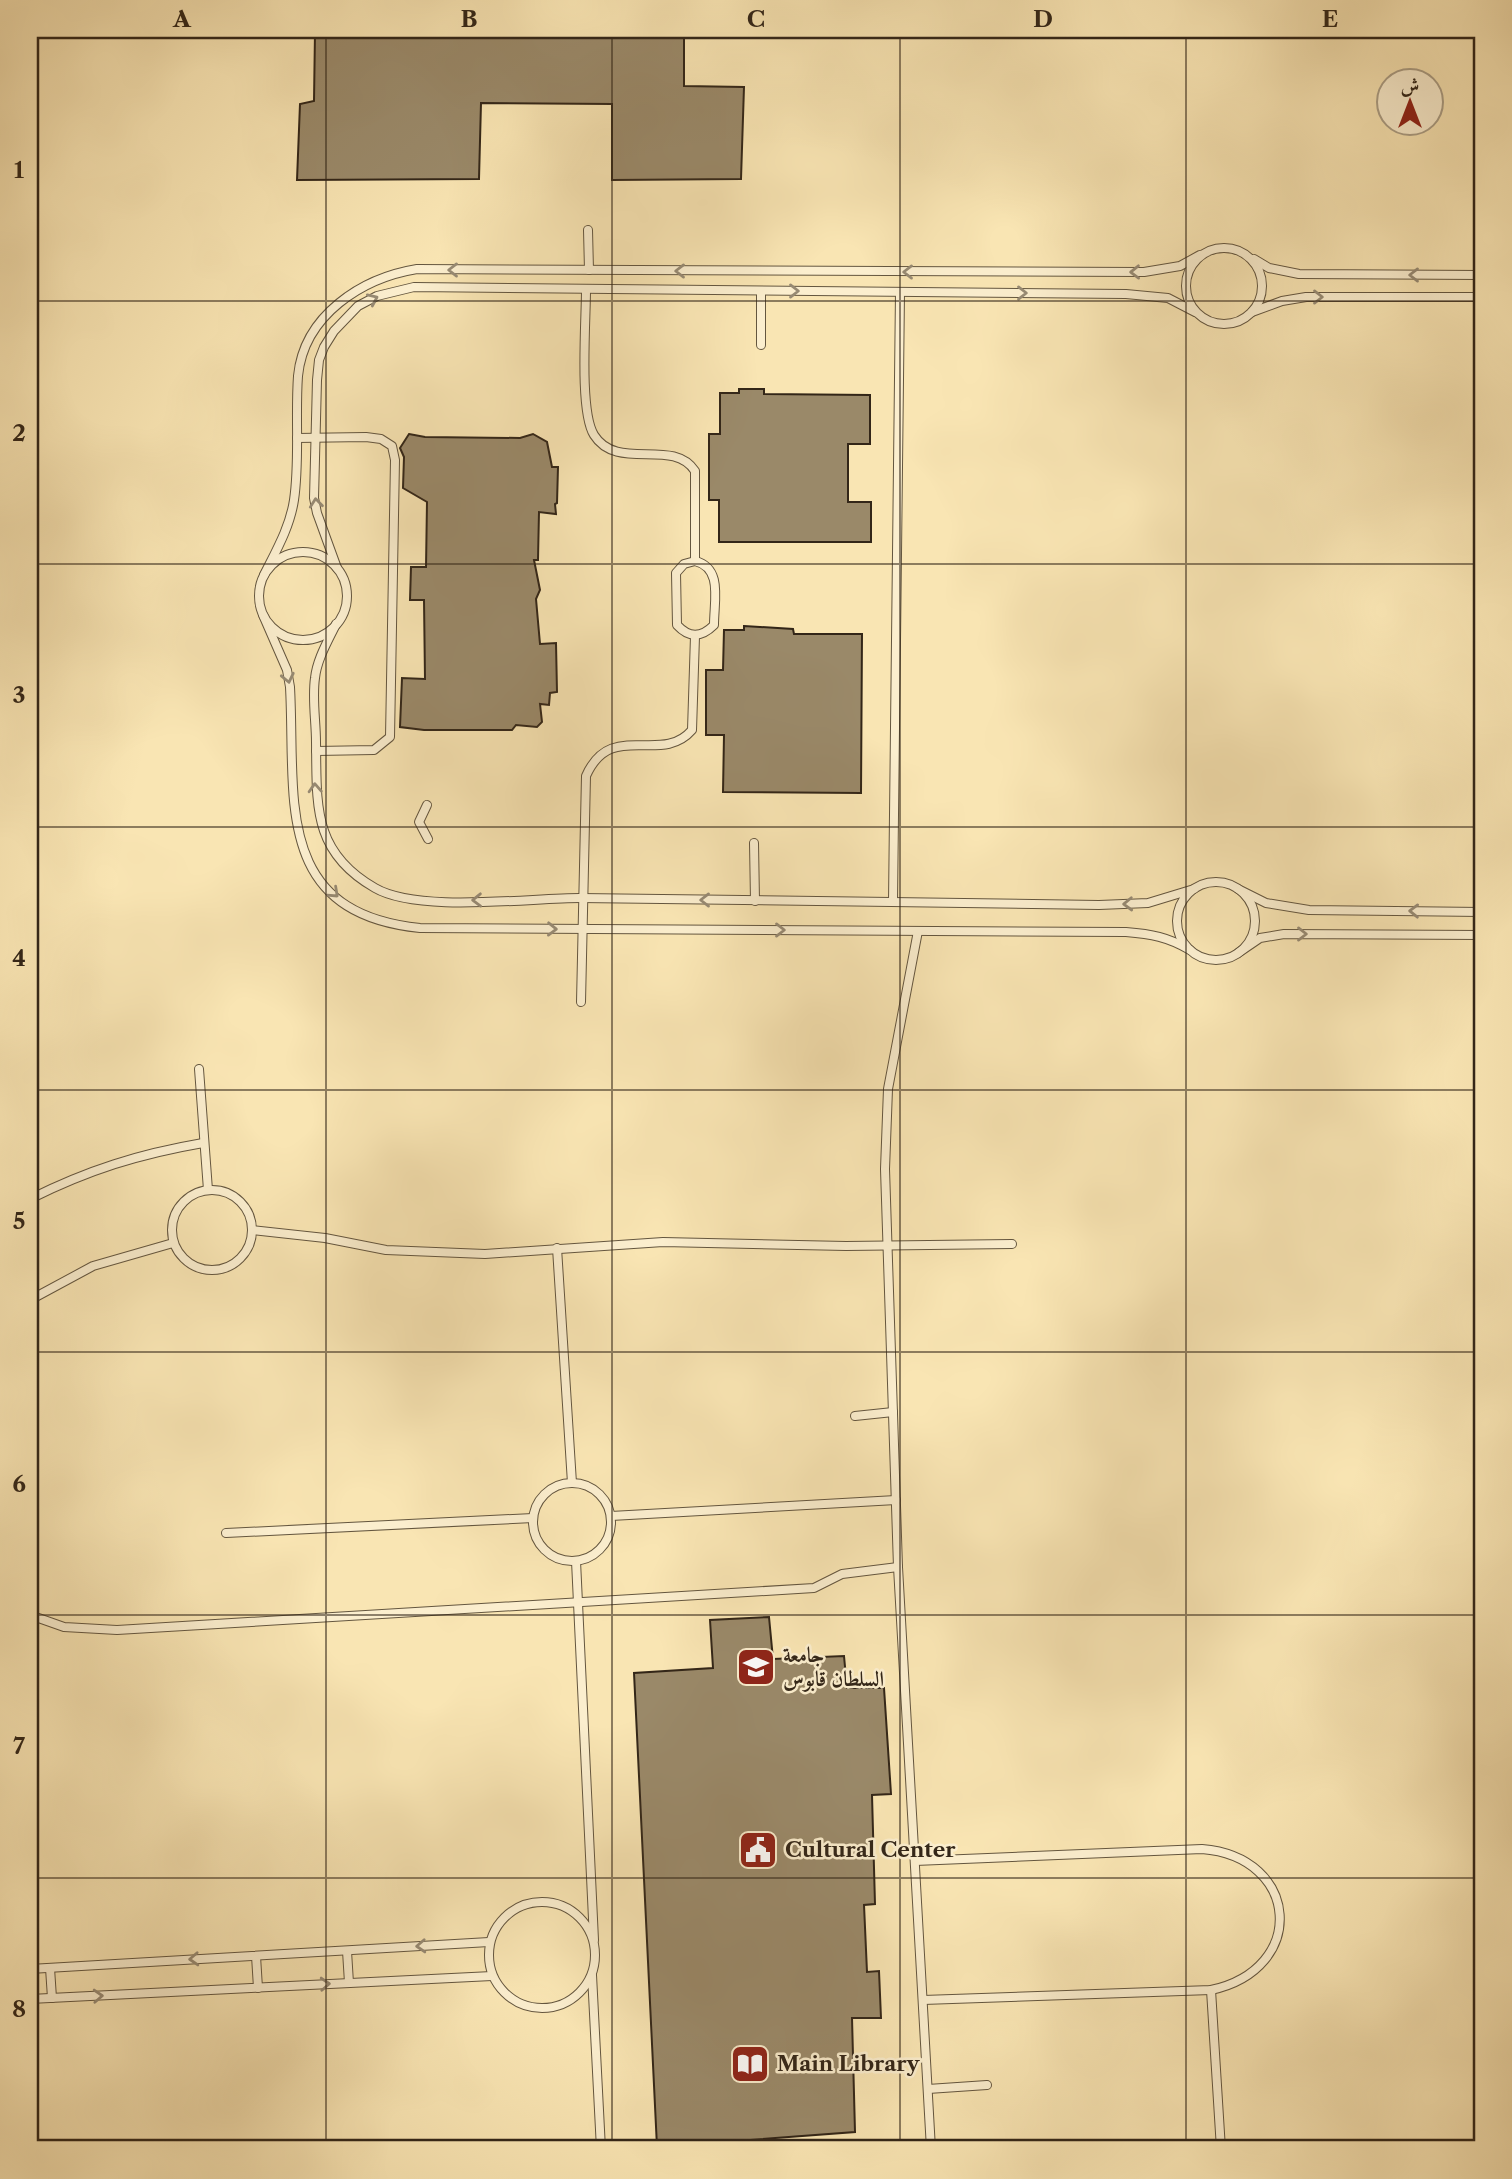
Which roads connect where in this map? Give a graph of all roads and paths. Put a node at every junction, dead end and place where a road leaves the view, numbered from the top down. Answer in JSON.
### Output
{"nodes":[{"id":1,"x":588,"y":230,"type":"dead end"},
{"id":2,"x":1200,"y":255,"type":"junction"},
{"id":3,"x":1248,"y":256,"type":"junction"},
{"id":4,"x":589,"y":270,"type":"junction"},
{"id":5,"x":1482,"y":275,"type":"edge"},
{"id":6,"x":586,"y":290,"type":"junction"},
{"id":7,"x":761,"y":291,"type":"junction"},
{"id":8,"x":900,"y":292,"type":"junction"},
{"id":9,"x":1482,"y":298,"type":"edge"},
{"id":10,"x":1195,"y":312,"type":"junction"},
{"id":11,"x":1252,"y":312,"type":"junction"},
{"id":12,"x":761,"y":345,"type":"dead end"},
{"id":13,"x":297,"y":438,"type":"junction"},
{"id":14,"x":316,"y":438,"type":"junction"},
{"id":15,"x":695,"y":561,"type":"junction"},
{"id":16,"x":337,"y":568,"type":"junction"},
{"id":17,"x":264,"y":575,"type":"junction"},
{"id":18,"x":263,"y":615,"type":"junction"},
{"id":19,"x":337,"y":624,"type":"junction"},
{"id":20,"x":695,"y":636,"type":"junction"},
{"id":21,"x":316,"y":751,"type":"junction"},
{"id":22,"x":427,"y":805,"type":"dead end"},
{"id":23,"x":428,"y":839,"type":"dead end"},
{"id":24,"x":754,"y":843,"type":"dead end"},
{"id":25,"x":1194,"y":889,"type":"junction"},
{"id":26,"x":1238,"y":889,"type":"junction"},
{"id":27,"x":583,"y":898,"type":"junction"},
{"id":28,"x":755,"y":901,"type":"junction"},
{"id":29,"x":893,"y":902,"type":"junction"},
{"id":30,"x":1482,"y":912,"type":"edge"},
{"id":31,"x":583,"y":929,"type":"junction"},
{"id":32,"x":918,"y":931,"type":"junction"},
{"id":33,"x":1482,"y":935,"type":"edge"},
{"id":34,"x":1190,"y":950,"type":"junction"},
{"id":35,"x":1238,"y":953,"type":"junction"},
{"id":36,"x":581,"y":1002,"type":"dead end"},
{"id":37,"x":199,"y":1069,"type":"dead end"},
{"id":38,"x":203,"y":1143,"type":"junction"},
{"id":39,"x":208,"y":1190,"type":"junction"},
{"id":40,"x":30,"y":1199,"type":"edge"},
{"id":41,"x":252,"y":1230,"type":"junction"},
{"id":42,"x":173,"y":1243,"type":"junction"},
{"id":43,"x":887,"y":1244,"type":"junction"},
{"id":44,"x":1012,"y":1244,"type":"dead end"},
{"id":45,"x":557,"y":1248,"type":"junction"},
{"id":46,"x":30,"y":1300,"type":"edge"},
{"id":47,"x":894,"y":1412,"type":"junction"},
{"id":48,"x":855,"y":1416,"type":"dead end"},
{"id":49,"x":572,"y":1483,"type":"junction"},
{"id":50,"x":896,"y":1500,"type":"junction"},
{"id":51,"x":611,"y":1516,"type":"junction"},
{"id":52,"x":533,"y":1518,"type":"junction"},
{"id":53,"x":226,"y":1533,"type":"dead end"},
{"id":54,"x":576,"y":1561,"type":"junction"},
{"id":55,"x":898,"y":1566,"type":"junction"},
{"id":56,"x":580,"y":1602,"type":"junction"},
{"id":57,"x":30,"y":1615,"type":"edge"},
{"id":58,"x":915,"y":1861,"type":"junction"},
{"id":59,"x":594,"y":1940,"type":"junction"},
{"id":60,"x":489,"y":1942,"type":"junction"},
{"id":61,"x":347,"y":1951,"type":"junction"},
{"id":62,"x":256,"y":1956,"type":"junction"},
{"id":63,"x":50,"y":1968,"type":"junction"},
{"id":64,"x":30,"y":1969,"type":"edge"},
{"id":65,"x":592,"y":1975,"type":"junction"},
{"id":66,"x":492,"y":1976,"type":"junction"},
{"id":67,"x":349,"y":1983,"type":"junction"},
{"id":68,"x":258,"y":1988,"type":"junction"},
{"id":69,"x":1211,"y":1990,"type":"junction"},
{"id":70,"x":52,"y":1998,"type":"junction"},
{"id":71,"x":30,"y":1999,"type":"edge"},
{"id":72,"x":923,"y":2000,"type":"junction"},
{"id":73,"x":987,"y":2085,"type":"dead end"},
{"id":74,"x":928,"y":2089,"type":"junction"},
{"id":75,"x":1221,"y":2148,"type":"edge"},
{"id":76,"x":601,"y":2149,"type":"edge"},
{"id":77,"x":931,"y":2149,"type":"edge"},
{"id":78,"x":1150,"y":2149,"type":"edge"}],
"edges":[{"from":1,"to":4,"type":"lane"},
{"from":2,"to":3,"type":"lane"},
{"from":2,"to":4,"type":"lane","one_way":true},
{"from":2,"to":10,"type":"lane"},
{"from":5,"to":3,"type":"lane","one_way":true},
{"from":3,"to":11,"type":"lane"},
{"from":4,"to":13,"type":"lane","one_way":true},
{"from":6,"to":7,"type":"lane"},
{"from":14,"to":6,"type":"lane","one_way":true},
{"from":6,"to":15,"type":"lane"},
{"from":7,"to":8,"type":"lane","one_way":true},
{"from":7,"to":12,"type":"lane"},
{"from":8,"to":10,"type":"lane","one_way":true},
{"from":8,"to":29,"type":"lane"},
{"from":11,"to":9,"type":"lane","one_way":true},
{"from":10,"to":11,"type":"lane"},
{"from":13,"to":14,"type":"lane"},
{"from":13,"to":17,"type":"lane"},
{"from":16,"to":14,"type":"lane","one_way":true},
{"from":14,"to":21,"type":"lane"},
{"from":15,"to":20,"type":"lane"},
{"from":15,"to":20,"type":"lane"},
{"from":16,"to":17,"type":"lane"},
{"from":16,"to":19,"type":"lane"},
{"from":17,"to":18,"type":"lane"},
{"from":18,"to":19,"type":"lane"},
{"from":18,"to":31,"type":"lane","one_way":true},
{"from":19,"to":21,"type":"lane"},
{"from":20,"to":27,"type":"lane"},
{"from":27,"to":21,"type":"lane","one_way":true},
{"from":22,"to":23,"type":"lane"},
{"from":24,"to":28,"type":"lane"},
{"from":25,"to":26,"type":"lane"},
{"from":25,"to":29,"type":"lane","one_way":true},
{"from":25,"to":34,"type":"lane"},
{"from":30,"to":26,"type":"lane","one_way":true},
{"from":26,"to":35,"type":"lane"},
{"from":28,"to":27,"type":"lane","one_way":true},
{"from":27,"to":31,"type":"lane"},
{"from":28,"to":29,"type":"lane"},
{"from":31,"to":32,"type":"lane","one_way":true},
{"from":31,"to":36,"type":"lane"},
{"from":32,"to":34,"type":"lane"},
{"from":32,"to":43,"type":"lane"},
{"from":35,"to":33,"type":"lane","one_way":true},
{"from":34,"to":35,"type":"lane"},
{"from":37,"to":38,"type":"lane"},
{"from":38,"to":39,"type":"lane"},
{"from":38,"to":40,"type":"lane"},
{"from":39,"to":41,"type":"lane"},
{"from":39,"to":42,"type":"lane"},
{"from":41,"to":42,"type":"lane"},
{"from":41,"to":45,"type":"lane"},
{"from":42,"to":46,"type":"lane"},
{"from":43,"to":44,"type":"lane"},
{"from":43,"to":45,"type":"lane"},
{"from":43,"to":47,"type":"lane"},
{"from":45,"to":49,"type":"lane"},
{"from":47,"to":48,"type":"lane"},
{"from":47,"to":50,"type":"lane"},
{"from":49,"to":51,"type":"lane"},
{"from":49,"to":52,"type":"lane"},
{"from":50,"to":51,"type":"lane"},
{"from":50,"to":55,"type":"lane"},
{"from":51,"to":54,"type":"lane"},
{"from":52,"to":53,"type":"lane"},
{"from":52,"to":54,"type":"lane"},
{"from":54,"to":56,"type":"lane"},
{"from":55,"to":56,"type":"lane"},
{"from":55,"to":58,"type":"lane"},
{"from":56,"to":57,"type":"lane"},
{"from":56,"to":59,"type":"lane"},
{"from":58,"to":69,"type":"lane"},
{"from":58,"to":72,"type":"lane"},
{"from":59,"to":60,"type":"lane"},
{"from":59,"to":65,"type":"lane"},
{"from":60,"to":61,"type":"lane","one_way":true},
{"from":60,"to":66,"type":"lane"},
{"from":61,"to":62,"type":"lane"},
{"from":61,"to":67,"type":"lane"},
{"from":62,"to":63,"type":"lane","one_way":true},
{"from":62,"to":68,"type":"lane"},
{"from":63,"to":64,"type":"lane"},
{"from":63,"to":70,"type":"lane"},
{"from":65,"to":66,"type":"lane"},
{"from":65,"to":76,"type":"lane"},
{"from":66,"to":67,"type":"lane"},
{"from":68,"to":67,"type":"lane","one_way":true},
{"from":70,"to":68,"type":"lane","one_way":true},
{"from":69,"to":72,"type":"lane"},
{"from":69,"to":75,"type":"lane"},
{"from":70,"to":71,"type":"lane"},
{"from":72,"to":74,"type":"lane"},
{"from":73,"to":74,"type":"lane"},
{"from":74,"to":77,"type":"lane"},
{"from":75,"to":78,"type":"lane"}]}
